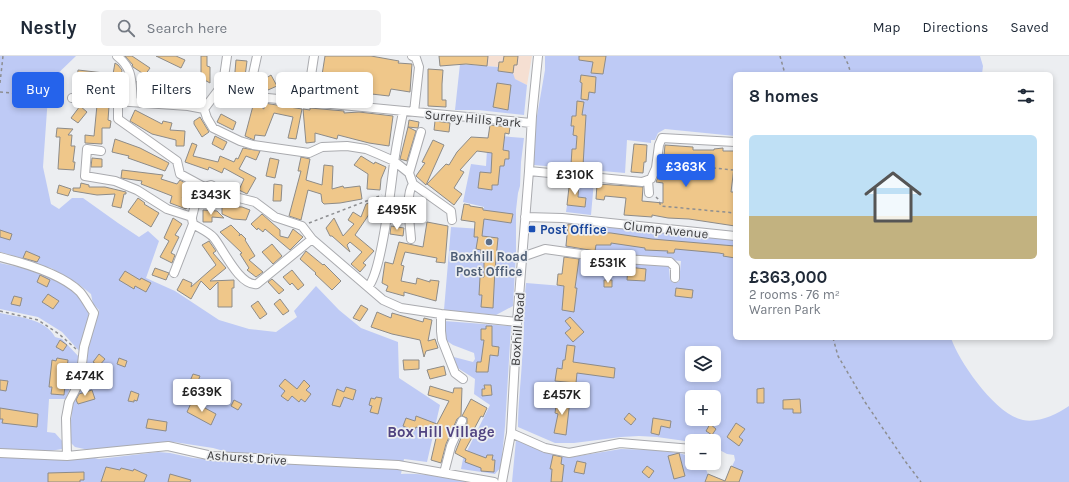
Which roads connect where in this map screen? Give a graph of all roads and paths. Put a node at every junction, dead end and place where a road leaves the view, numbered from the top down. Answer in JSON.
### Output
{"nodes":[{"id":1,"x":4,"y":56,"type":"edge"},
{"id":2,"x":117,"y":56,"type":"edge"},
{"id":3,"x":227,"y":56,"type":"edge"},
{"id":4,"x":257,"y":56,"type":"edge"},
{"id":5,"x":314,"y":56,"type":"edge"},
{"id":6,"x":412,"y":56,"type":"edge"},
{"id":7,"x":538,"y":56,"type":"edge"},
{"id":8,"x":780,"y":56,"type":"edge"},
{"id":9,"x":844,"y":56,"type":"edge"},
{"id":10,"x":225,"y":72,"type":"edge"},
{"id":11,"x":254,"y":72,"type":"edge"},
{"id":12,"x":312,"y":72,"type":"edge"},
{"id":13,"x":784,"y":72,"type":"edge"},
{"id":14,"x":850,"y":72,"type":"edge"},
{"id":15,"x":0,"y":83,"type":"edge"},
{"id":16,"x":0,"y":92,"type":"edge"},
{"id":17,"x":214,"y":96,"type":"edge"},
{"id":18,"x":72,"y":98,"type":"edge"},
{"id":19,"x":129,"y":102,"type":"edge"},
{"id":20,"x":133,"y":102,"type":"junction"},
{"id":21,"x":118,"y":108,"type":"edge"},
{"id":22,"x":365,"y":108,"type":"edge"},
{"id":23,"x":204,"y":109,"type":"junction"},
{"id":24,"x":403,"y":112,"type":"junction"},
{"id":25,"x":414,"y":112,"type":"junction"},
{"id":26,"x":531,"y":123,"type":"junction"},
{"id":27,"x":421,"y":132,"type":"dead end"},
{"id":28,"x":733,"y":142,"type":"edge"},
{"id":29,"x":101,"y":151,"type":"dead end"},
{"id":30,"x":394,"y":161,"type":"junction"},
{"id":31,"x":657,"y":164,"type":"junction"},
{"id":32,"x":529,"y":170,"type":"junction"},
{"id":33,"x":733,"y":170,"type":"edge"},
{"id":34,"x":409,"y":173,"type":"junction"},
{"id":35,"x":648,"y":180,"type":"junction"},
{"id":36,"x":413,"y":184,"type":"junction"},
{"id":37,"x":204,"y":187,"type":"junction"},
{"id":38,"x":391,"y":192,"type":"junction"},
{"id":39,"x":649,"y":193,"type":"joint"},
{"id":40,"x":733,"y":213,"type":"edge"},
{"id":41,"x":525,"y":217,"type":"junction"},
{"id":42,"x":192,"y":220,"type":"junction"},
{"id":43,"x":452,"y":220,"type":"dead end"},
{"id":44,"x":302,"y":226,"type":"junction"},
{"id":45,"x":733,"y":236,"type":"edge"},
{"id":46,"x":312,"y":239,"type":"junction"},
{"id":47,"x":411,"y":239,"type":"dead end"},
{"id":48,"x":0,"y":257,"type":"edge"},
{"id":49,"x":522,"y":257,"type":"junction"},
{"id":50,"x":174,"y":273,"type":"dead end"},
{"id":51,"x":674,"y":278,"type":"dead end"},
{"id":52,"x":368,"y":287,"type":"junction"},
{"id":53,"x":0,"y":311,"type":"edge"},
{"id":54,"x":441,"y":314,"type":"junction"},
{"id":55,"x":517,"y":322,"type":"junction"},
{"id":56,"x":834,"y":340,"type":"edge"},
{"id":57,"x":83,"y":359,"type":"junction"},
{"id":58,"x":464,"y":379,"type":"dead end"},
{"id":59,"x":462,"y":421,"type":"dead end"},
{"id":60,"x":511,"y":433,"type":"junction"},
{"id":61,"x":685,"y":448,"type":"edge"},
{"id":62,"x":0,"y":453,"type":"edge"},
{"id":63,"x":67,"y":456,"type":"junction"},
{"id":64,"x":444,"y":473,"type":"junction"},
{"id":65,"x":494,"y":482,"type":"edge"},
{"id":66,"x":502,"y":482,"type":"edge"},
{"id":67,"x":921,"y":482,"type":"edge"}],
"edges":[{"from":1,"to":15,"type":"path"},
{"from":2,"to":20,"type":"street"},
{"from":3,"to":10,"type":"street"},
{"from":4,"to":11,"type":"street"},
{"from":5,"to":12,"type":"street"},
{"from":6,"to":25,"type":"street"},
{"from":7,"to":26,"type":"street","name":"Boxhill Road"},
{"from":8,"to":13,"type":"path"},
{"from":9,"to":14,"type":"path"},
{"from":16,"to":18,"type":"path"},
{"from":17,"to":23,"type":"street"},
{"from":19,"to":20,"type":"street"},
{"from":20,"to":23,"type":"street"},
{"from":21,"to":37,"type":"street"},
{"from":22,"to":24,"type":"street","name":"Surrey Hills Park"},
{"from":23,"to":30,"type":"street"},
{"from":24,"to":25,"type":"street","name":"Surrey Hills Park"},
{"from":24,"to":30,"type":"street"},
{"from":25,"to":26,"type":"street","name":"Surrey Hills Park"},
{"from":26,"to":32,"type":"street","name":"Boxhill Road"},
{"from":27,"to":34,"type":"street"},
{"from":28,"to":31,"type":"street"},
{"from":29,"to":42,"type":"street"},
{"from":30,"to":34,"type":"street"},
{"from":30,"to":38,"type":"street"},
{"from":31,"to":33,"type":"path"},
{"from":31,"to":35,"type":"street"},
{"from":32,"to":35,"type":"street"},
{"from":32,"to":41,"type":"street","name":"Boxhill Road"},
{"from":34,"to":36,"type":"street"},
{"from":35,"to":39,"type":"street"},
{"from":36,"to":43,"type":"street"},
{"from":36,"to":47,"type":"street"},
{"from":37,"to":42,"type":"street"},
{"from":37,"to":44,"type":"street"},
{"from":38,"to":44,"type":"path"},
{"from":38,"to":52,"type":"street"},
{"from":39,"to":40,"type":"path"},
{"from":41,"to":45,"type":"street","name":"Clump Avenue"},
{"from":41,"to":49,"type":"street","name":"Boxhill Road"},
{"from":42,"to":46,"type":"street"},
{"from":42,"to":50,"type":"street"},
{"from":44,"to":46,"type":"street"},
{"from":46,"to":52,"type":"street"},
{"from":48,"to":57,"type":"street"},
{"from":49,"to":51,"type":"street"},
{"from":49,"to":55,"type":"street","name":"Boxhill Road"},
{"from":52,"to":54,"type":"street"},
{"from":53,"to":57,"type":"path"},
{"from":54,"to":55,"type":"street"},
{"from":54,"to":58,"type":"street"},
{"from":55,"to":60,"type":"street","name":"Boxhill Road"},
{"from":56,"to":67,"type":"path"},
{"from":57,"to":63,"type":"street"},
{"from":59,"to":64,"type":"street"},
{"from":60,"to":61,"type":"street"},
{"from":60,"to":66,"type":"street","name":"Boxhill Road"},
{"from":62,"to":63,"type":"street","name":"Ashurst Drive"},
{"from":63,"to":64,"type":"street","name":"Ashurst Drive"},
{"from":64,"to":65,"type":"street","name":"Ashurst Drive"}]}
